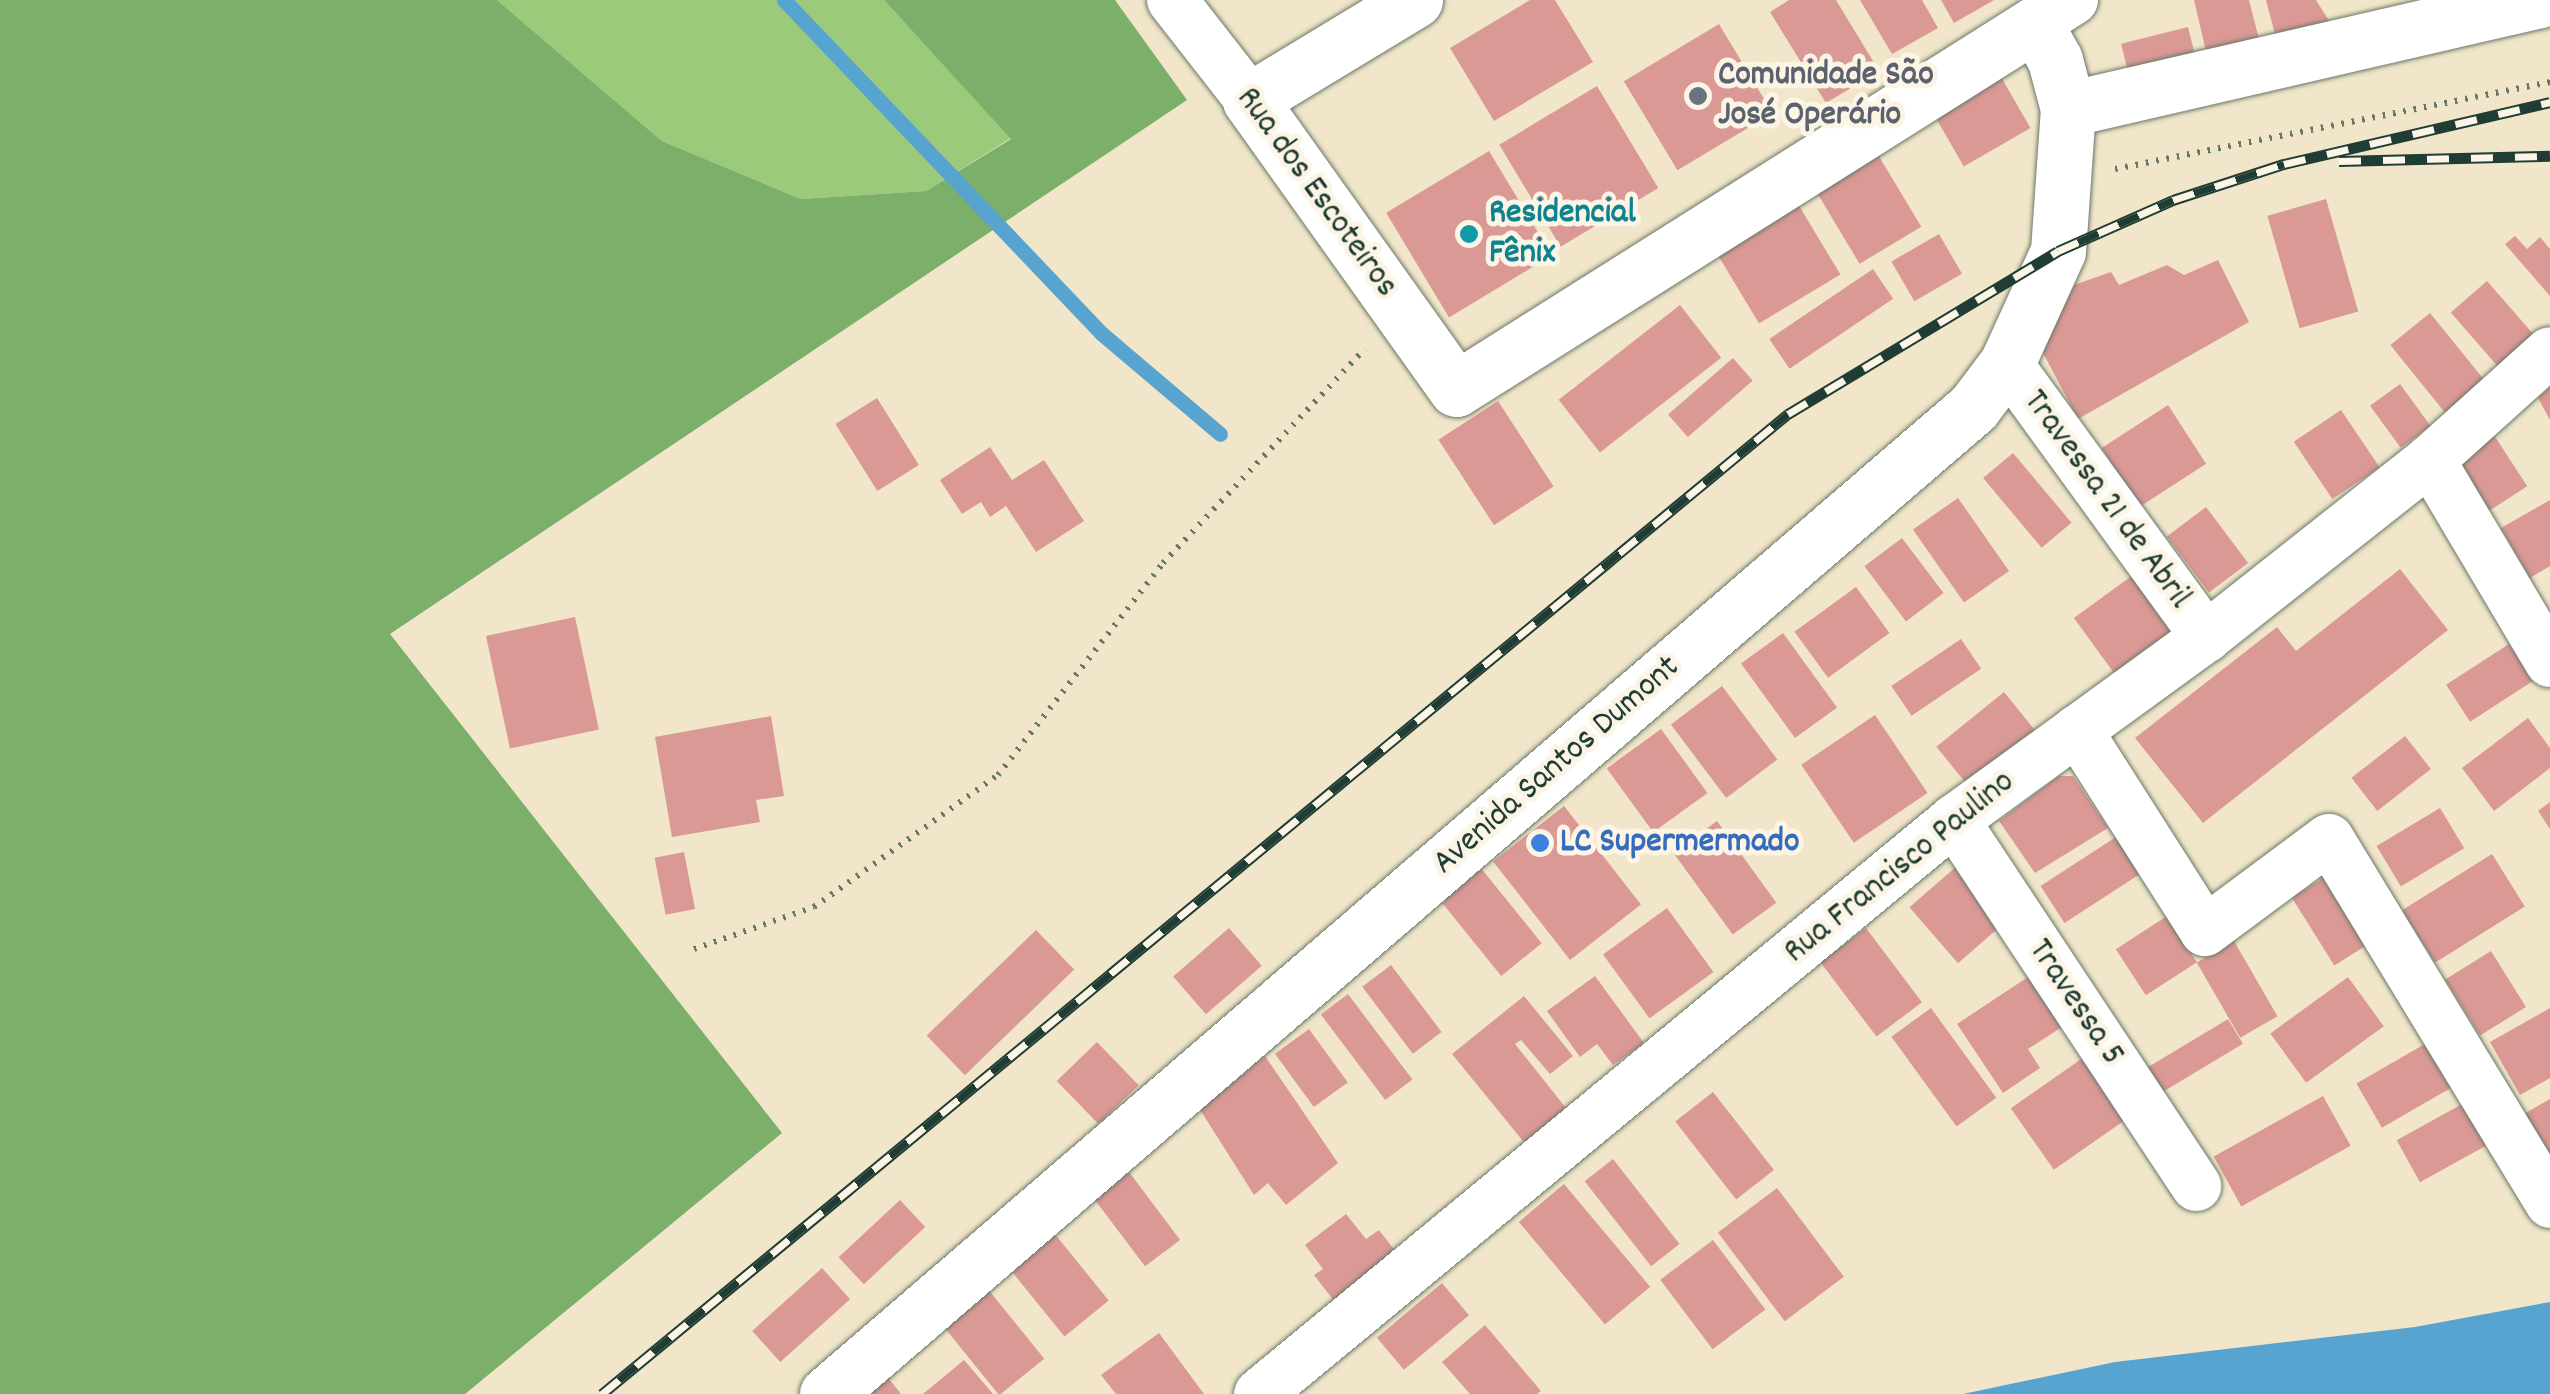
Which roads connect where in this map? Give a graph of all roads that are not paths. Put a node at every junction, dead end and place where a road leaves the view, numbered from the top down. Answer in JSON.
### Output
{"nodes":[{"id":1,"x":1172,"y":0,"type":"edge"},
{"id":2,"x":1416,"y":0,"type":"edge"},
{"id":3,"x":2540,"y":0,"type":"edge"},
{"id":4,"x":2054,"y":12,"type":"edge"},
{"id":5,"x":1250,"y":100,"type":"junction"},
{"id":6,"x":2068,"y":109,"type":"junction"},
{"id":7,"x":2550,"y":352,"type":"edge"},
{"id":8,"x":2006,"y":363,"type":"junction"},
{"id":9,"x":2430,"y":460,"type":"junction"},
{"id":10,"x":2206,"y":637,"type":"junction"},
{"id":11,"x":2550,"y":662,"type":"edge"},
{"id":12,"x":2077,"y":730,"type":"junction"},
{"id":13,"x":1954,"y":820,"type":"junction"},
{"id":14,"x":2196,"y":1186,"type":"dead end"},
{"id":15,"x":2550,"y":1203,"type":"edge"},
{"id":16,"x":827,"y":1394,"type":"edge"},
{"id":17,"x":1259,"y":1394,"type":"edge"}],
"edges":[{"from":1,"to":5,"type":"street","name":"Rua dos Escoteiros"},
{"from":2,"to":5,"type":"street"},
{"from":3,"to":6,"type":"street"},
{"from":4,"to":5,"type":"street","name":"Rua dos Escoteiros"},
{"from":4,"to":6,"type":"street","name":"Avenida Santos Dumont"},
{"from":6,"to":8,"type":"street","name":"Avenida Santos Dumont"},
{"from":7,"to":9,"type":"street","name":"Rua Francisco Paulino"},
{"from":8,"to":10,"type":"street","name":"Travessa 21 de Abril"},
{"from":8,"to":16,"type":"street","name":"Avenida Santos Dumont"},
{"from":9,"to":10,"type":"street","name":"Rua Francisco Paulino"},
{"from":9,"to":11,"type":"street"},
{"from":10,"to":12,"type":"street","name":"Rua Francisco Paulino"},
{"from":12,"to":13,"type":"street","name":"Rua Francisco Paulino"},
{"from":12,"to":15,"type":"street"},
{"from":13,"to":14,"type":"street","name":"Travessa 5"},
{"from":13,"to":17,"type":"street","name":"Rua Francisco Paulino"}]}
